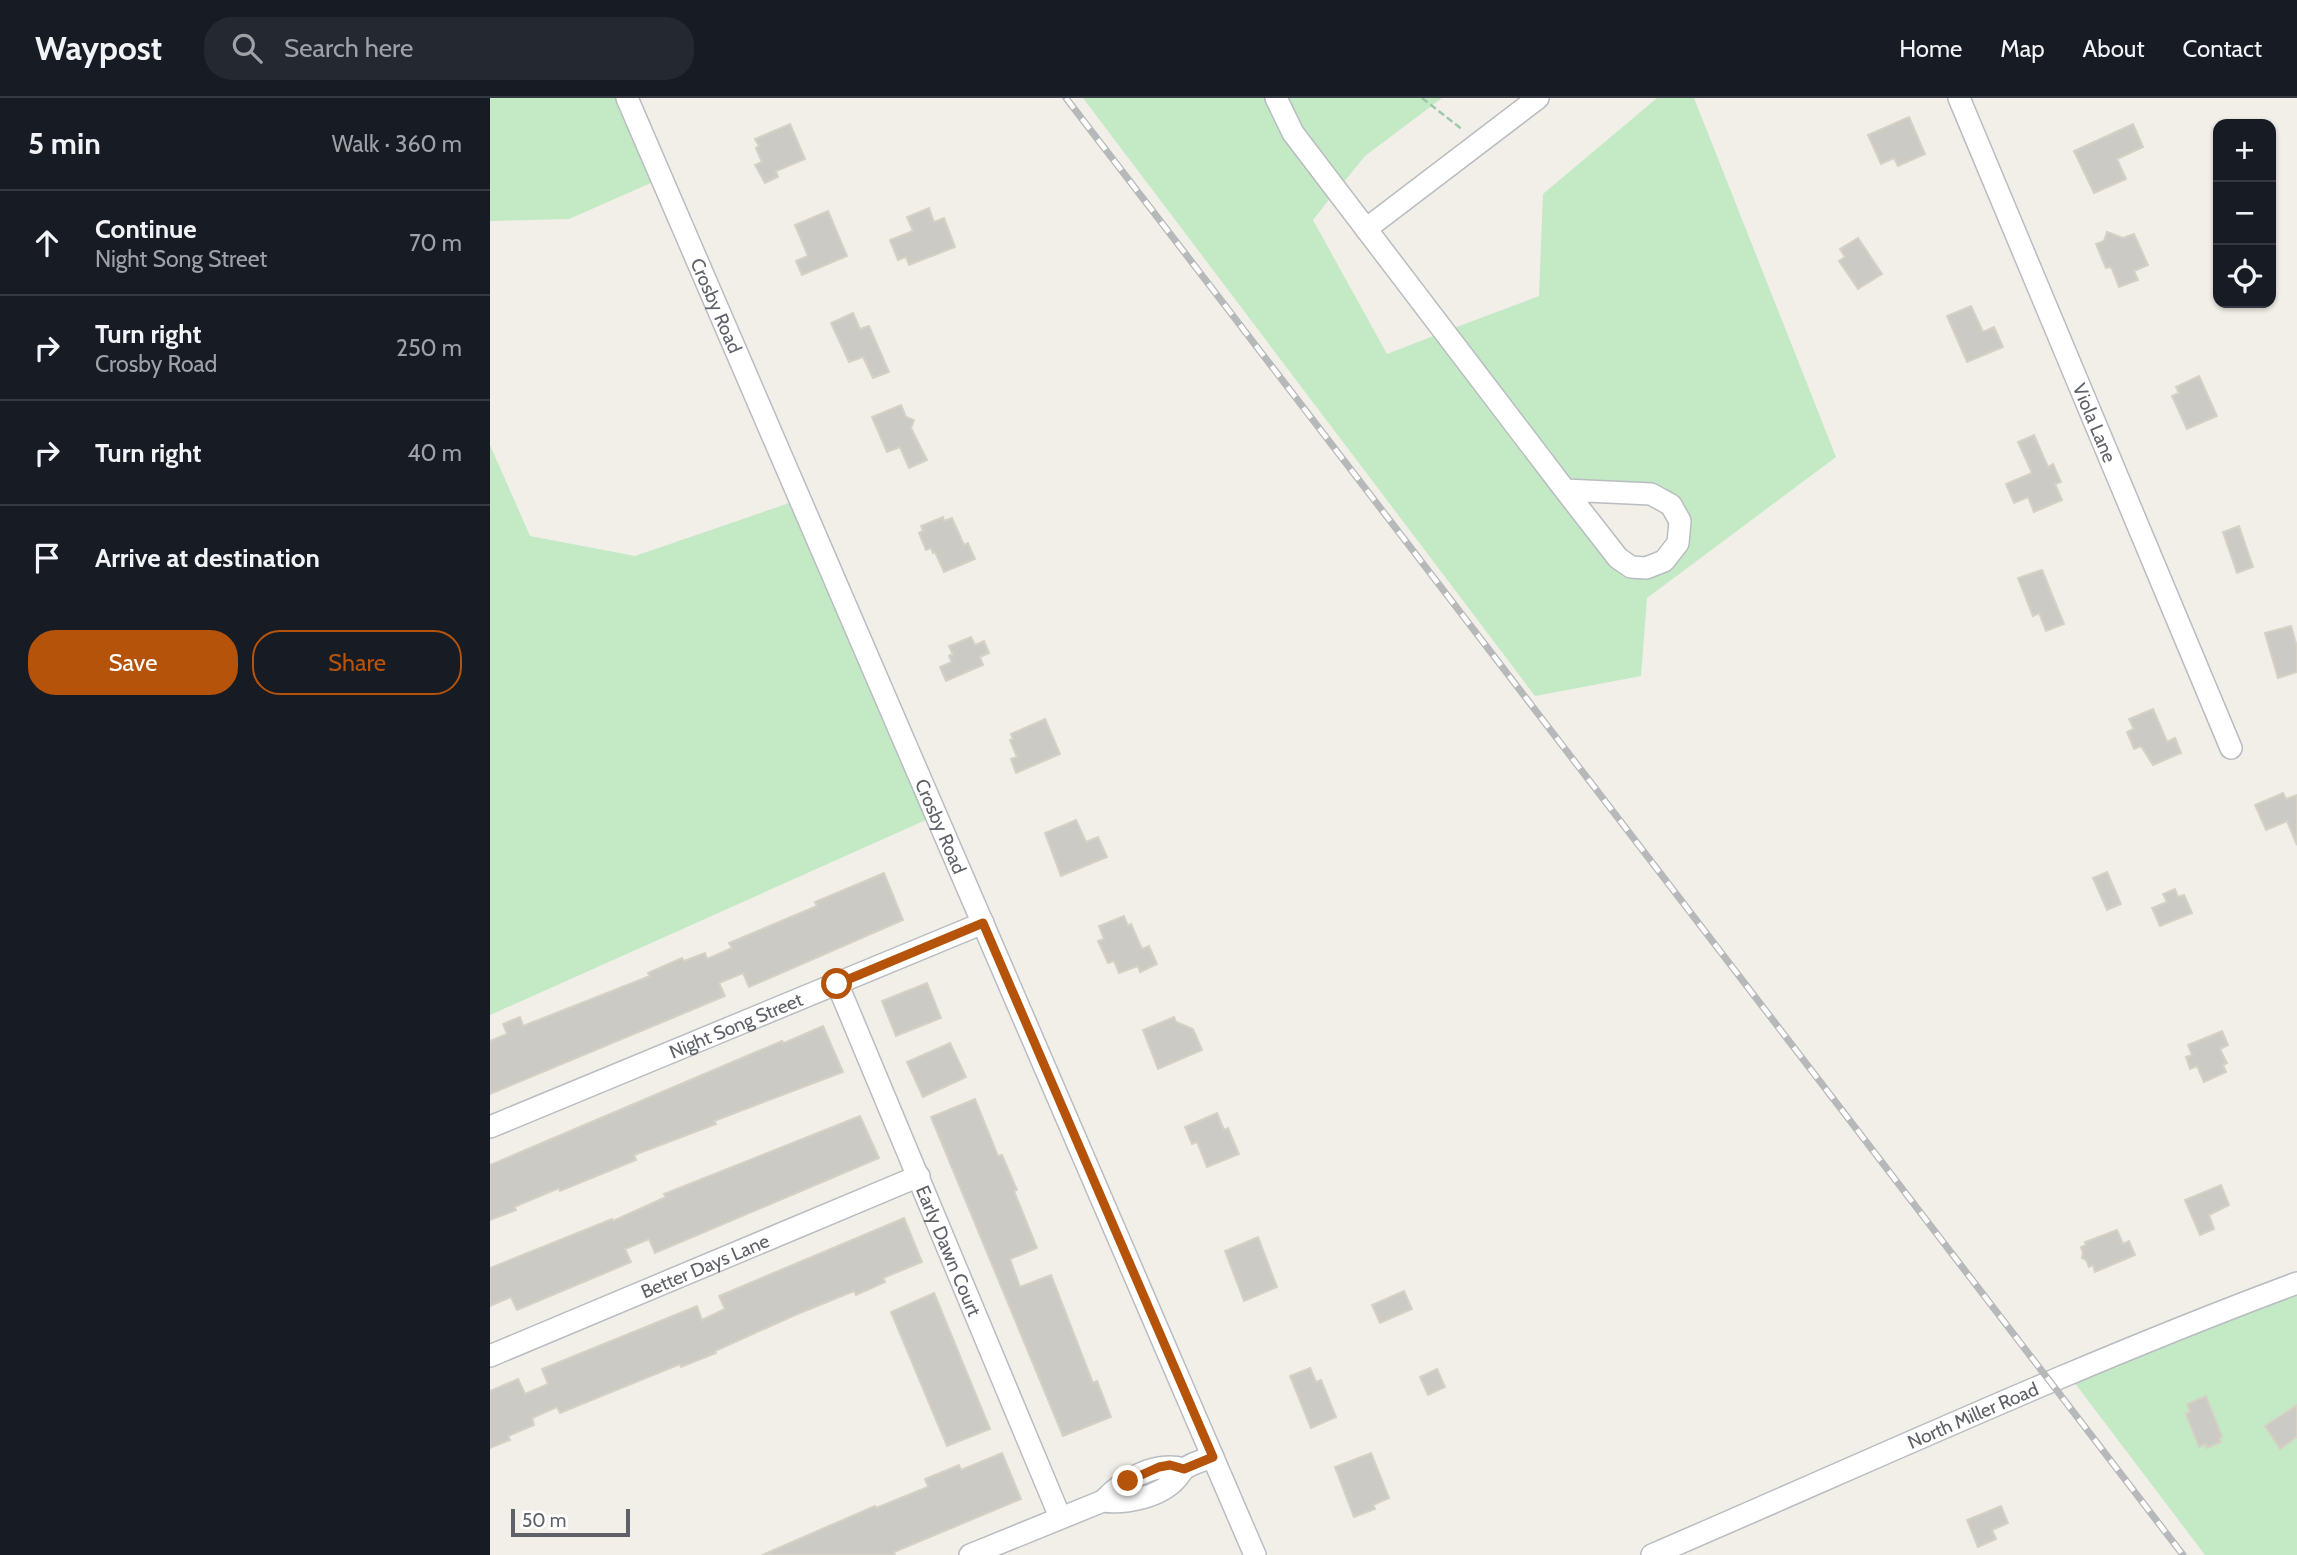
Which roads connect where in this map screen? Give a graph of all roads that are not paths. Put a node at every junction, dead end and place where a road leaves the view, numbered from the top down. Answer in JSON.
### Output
{"nodes":[{"id":1,"x":627,"y":98,"type":"edge"},
{"id":2,"x":1276,"y":98,"type":"edge"},
{"id":3,"x":1538,"y":98,"type":"edge"},
{"id":4,"x":1959,"y":98,"type":"edge"},
{"id":5,"x":1366,"y":229,"type":"junction"},
{"id":6,"x":1565,"y":490,"type":"junction"},
{"id":7,"x":2231,"y":748,"type":"dead end"},
{"id":8,"x":983,"y":923,"type":"junction"},
{"id":9,"x":837,"y":984,"type":"junction"},
{"id":10,"x":490,"y":1127,"type":"edge"},
{"id":11,"x":919,"y":1176,"type":"junction"},
{"id":12,"x":2297,"y":1283,"type":"edge"},
{"id":13,"x":490,"y":1356,"type":"edge"},
{"id":14,"x":1213,"y":1457,"type":"junction"},
{"id":15,"x":1060,"y":1517,"type":"junction"},
{"id":16,"x":970,"y":1555,"type":"edge"},
{"id":17,"x":1255,"y":1555,"type":"edge"},
{"id":18,"x":1652,"y":1555,"type":"edge"}],
"edges":[{"from":1,"to":8,"type":"street","name":"Crosby Road"},
{"from":2,"to":5,"type":"street"},
{"from":3,"to":5,"type":"street"},
{"from":4,"to":7,"type":"street","name":"Viola Lane"},
{"from":5,"to":6,"type":"street"},
{"from":6,"to":6,"type":"street"},
{"from":8,"to":9,"type":"street","name":"Night Song Street"},
{"from":8,"to":14,"type":"street","name":"Crosby Road"},
{"from":9,"to":10,"type":"street","name":"Night Song Street"},
{"from":9,"to":11,"type":"street","name":"Early Dawn Court"},
{"from":11,"to":13,"type":"street","name":"Better Days Lane"},
{"from":11,"to":15,"type":"street","name":"Early Dawn Court"},
{"from":12,"to":18,"type":"street","name":"North Miller Road"},
{"from":14,"to":15,"type":"street"},
{"from":14,"to":17,"type":"street","name":"Crosby Road"},
{"from":15,"to":16,"type":"street"}]}
